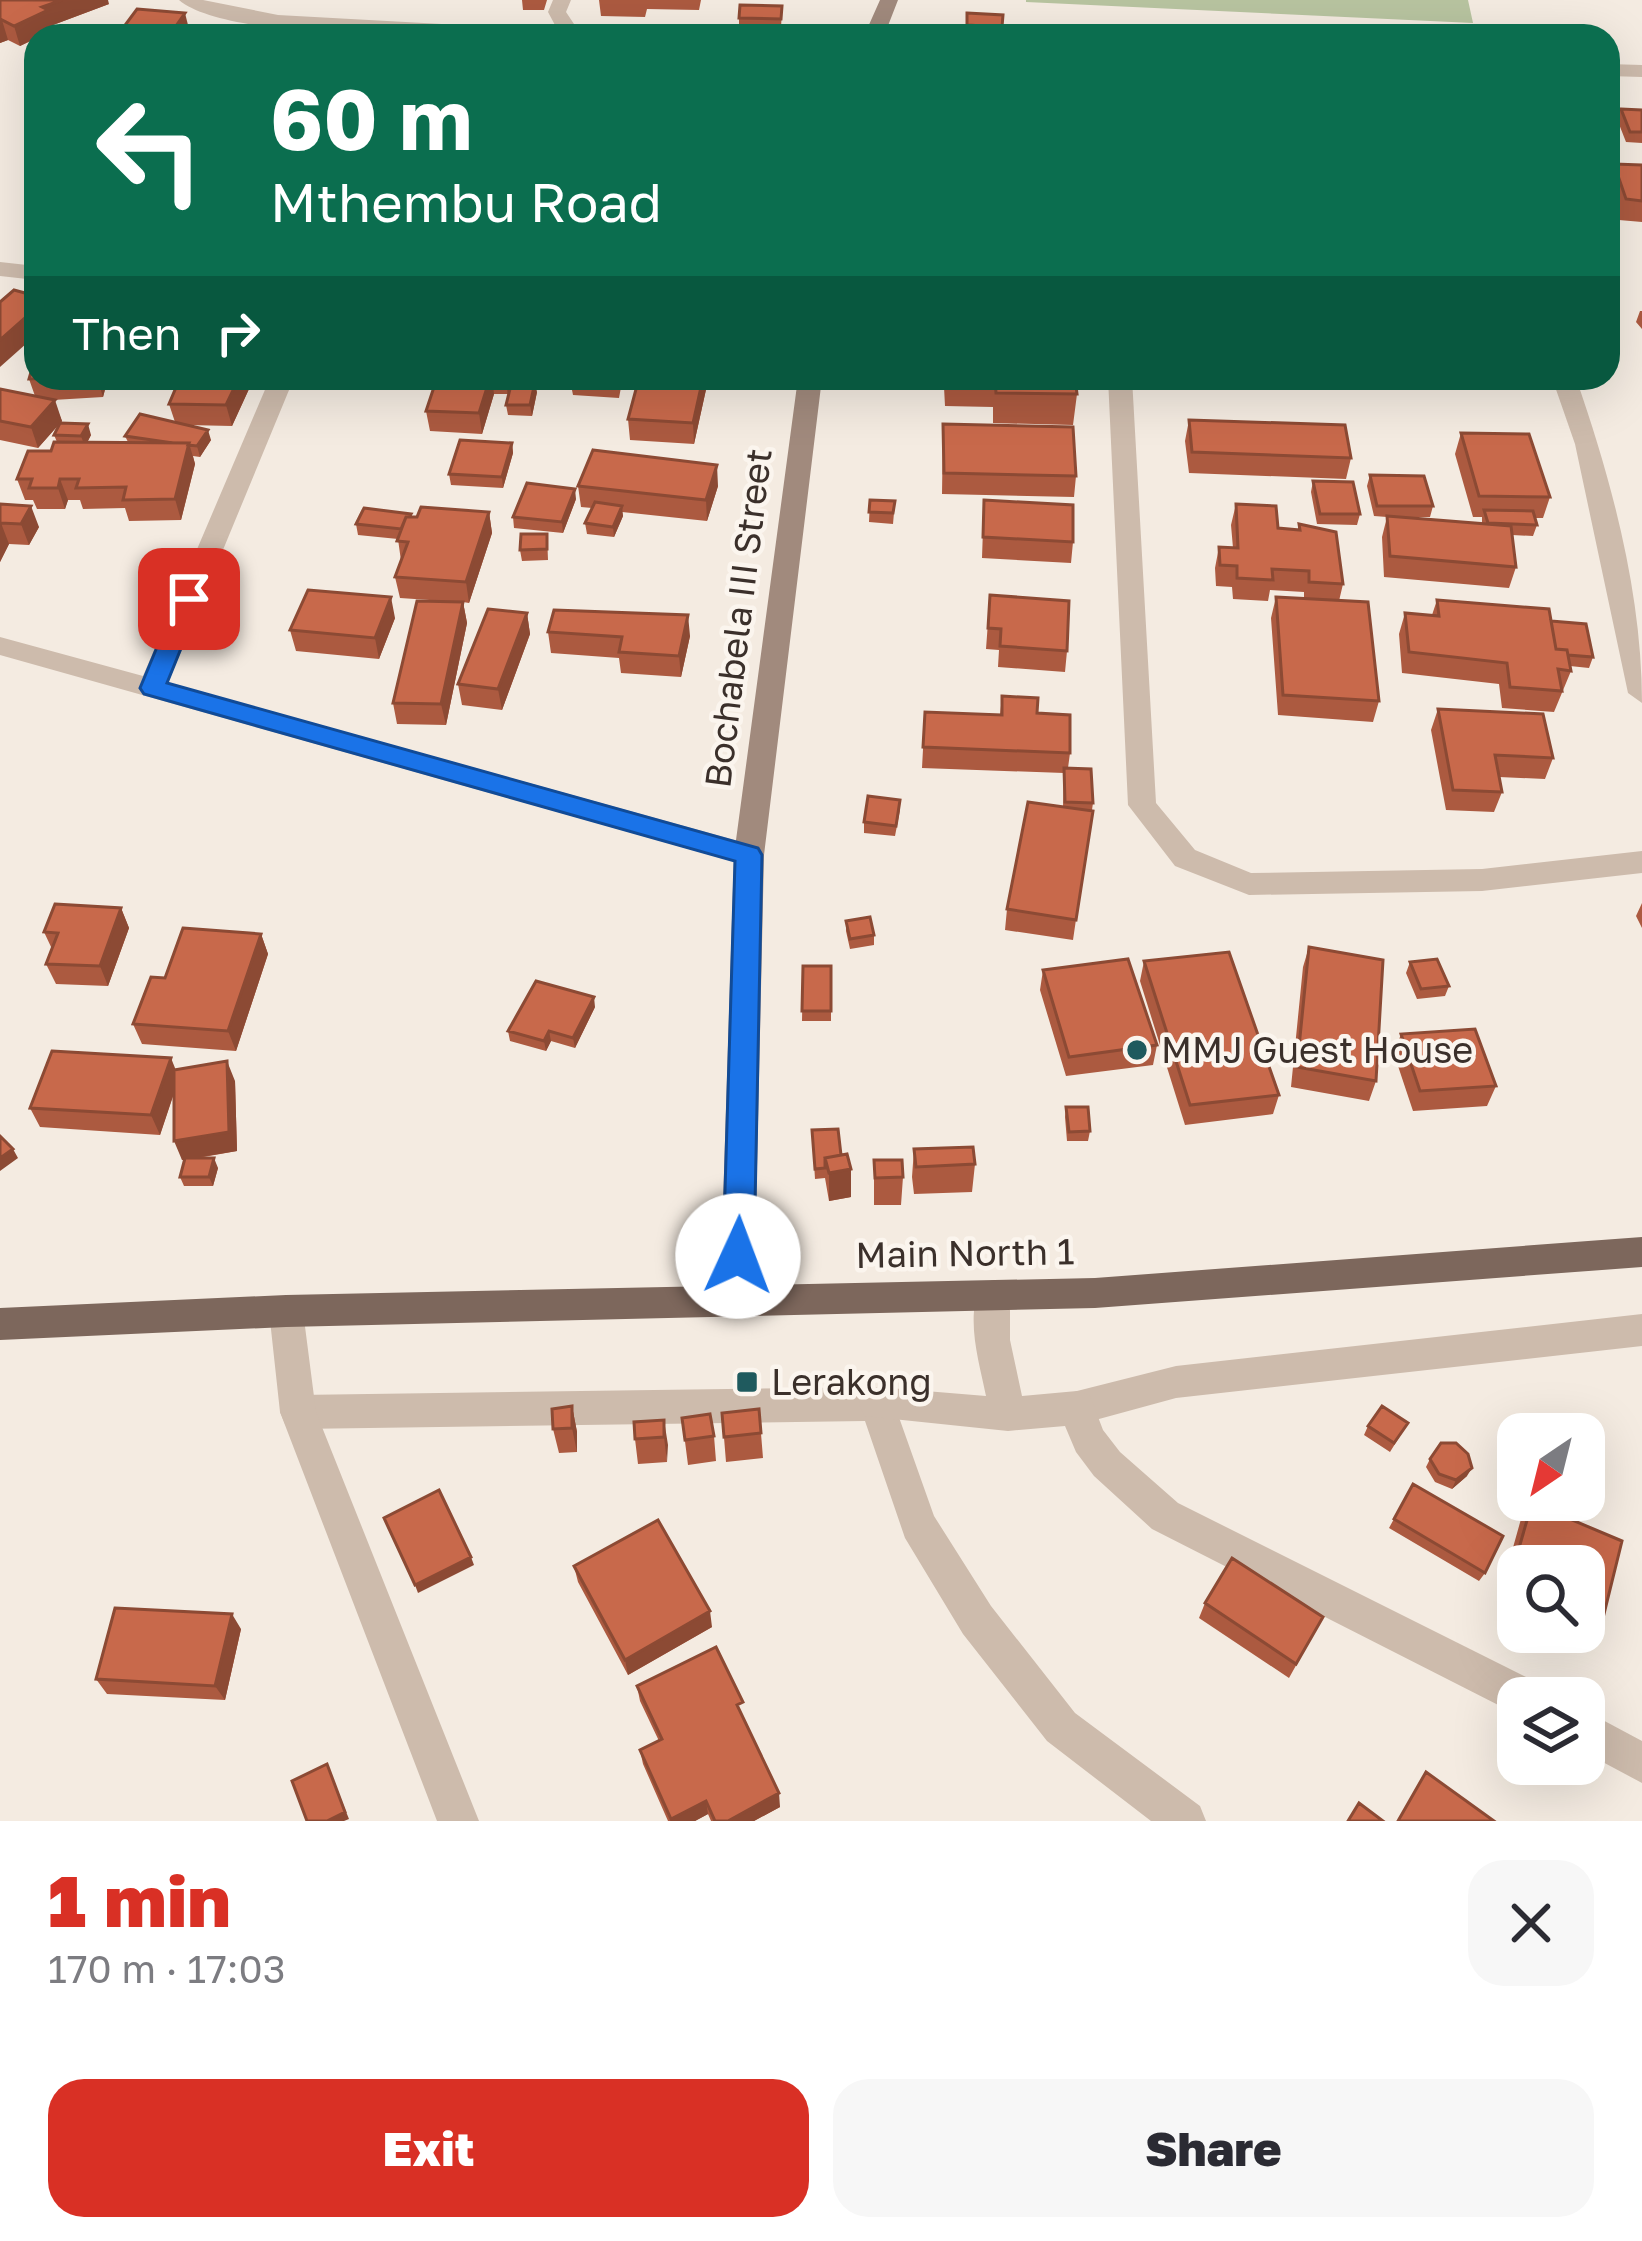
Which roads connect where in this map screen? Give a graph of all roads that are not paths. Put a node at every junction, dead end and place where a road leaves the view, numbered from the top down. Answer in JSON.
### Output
{"nodes":[{"id":1,"x":188,"y":0,"type":"edge"},
{"id":2,"x":318,"y":24,"type":"edge"},
{"id":3,"x":277,"y":390,"type":"edge"},
{"id":4,"x":808,"y":390,"type":"edge"},
{"id":5,"x":1121,"y":390,"type":"edge"},
{"id":6,"x":1568,"y":390,"type":"edge"},
{"id":7,"x":0,"y":646,"type":"edge"},
{"id":8,"x":152,"y":688,"type":"junction"},
{"id":9,"x":1642,"y":693,"type":"edge"},
{"id":10,"x":749,"y":855,"type":"junction"},
{"id":11,"x":1642,"y":862,"type":"edge"},
{"id":12,"x":1642,"y":1252,"type":"edge"},
{"id":13,"x":993,"y":1295,"type":"junction"},
{"id":14,"x":737,"y":1300,"type":"junction"},
{"id":15,"x":286,"y":1311,"type":"junction"},
{"id":16,"x":0,"y":1324,"type":"edge"},
{"id":17,"x":1642,"y":1330,"type":"edge"},
{"id":18,"x":878,"y":1404,"type":"junction"},
{"id":19,"x":1077,"y":1408,"type":"junction"},
{"id":20,"x":298,"y":1412,"type":"junction"},
{"id":21,"x":1008,"y":1414,"type":"junction"},
{"id":22,"x":1497,"y":1683,"type":"edge"},
{"id":23,"x":1605,"y":1742,"type":"edge"},
{"id":24,"x":1642,"y":1763,"type":"edge"},
{"id":25,"x":458,"y":1821,"type":"edge"},
{"id":26,"x":1185,"y":1821,"type":"edge"}],
"edges":[{"from":1,"to":2,"type":"street"},
{"from":3,"to":8,"type":"street"},
{"from":4,"to":10,"type":"street","name":"Bochabela III Street"},
{"from":5,"to":11,"type":"street"},
{"from":6,"to":9,"type":"street"},
{"from":7,"to":8,"type":"street"},
{"from":8,"to":10,"type":"street"},
{"from":10,"to":14,"type":"street","name":"Bochabela III Street"},
{"from":12,"to":13,"type":"main road","name":"Main North 1"},
{"from":13,"to":14,"type":"main road","name":"Main North 1"},
{"from":13,"to":21,"type":"street"},
{"from":14,"to":15,"type":"main road","name":"Main North 1"},
{"from":15,"to":16,"type":"main road","name":"Main North 1"},
{"from":15,"to":20,"type":"street"},
{"from":17,"to":19,"type":"street"},
{"from":18,"to":20,"type":"street"},
{"from":18,"to":21,"type":"street"},
{"from":18,"to":26,"type":"street"},
{"from":19,"to":21,"type":"street"},
{"from":19,"to":22,"type":"street"},
{"from":20,"to":25,"type":"street"},
{"from":23,"to":24,"type":"street"}]}
